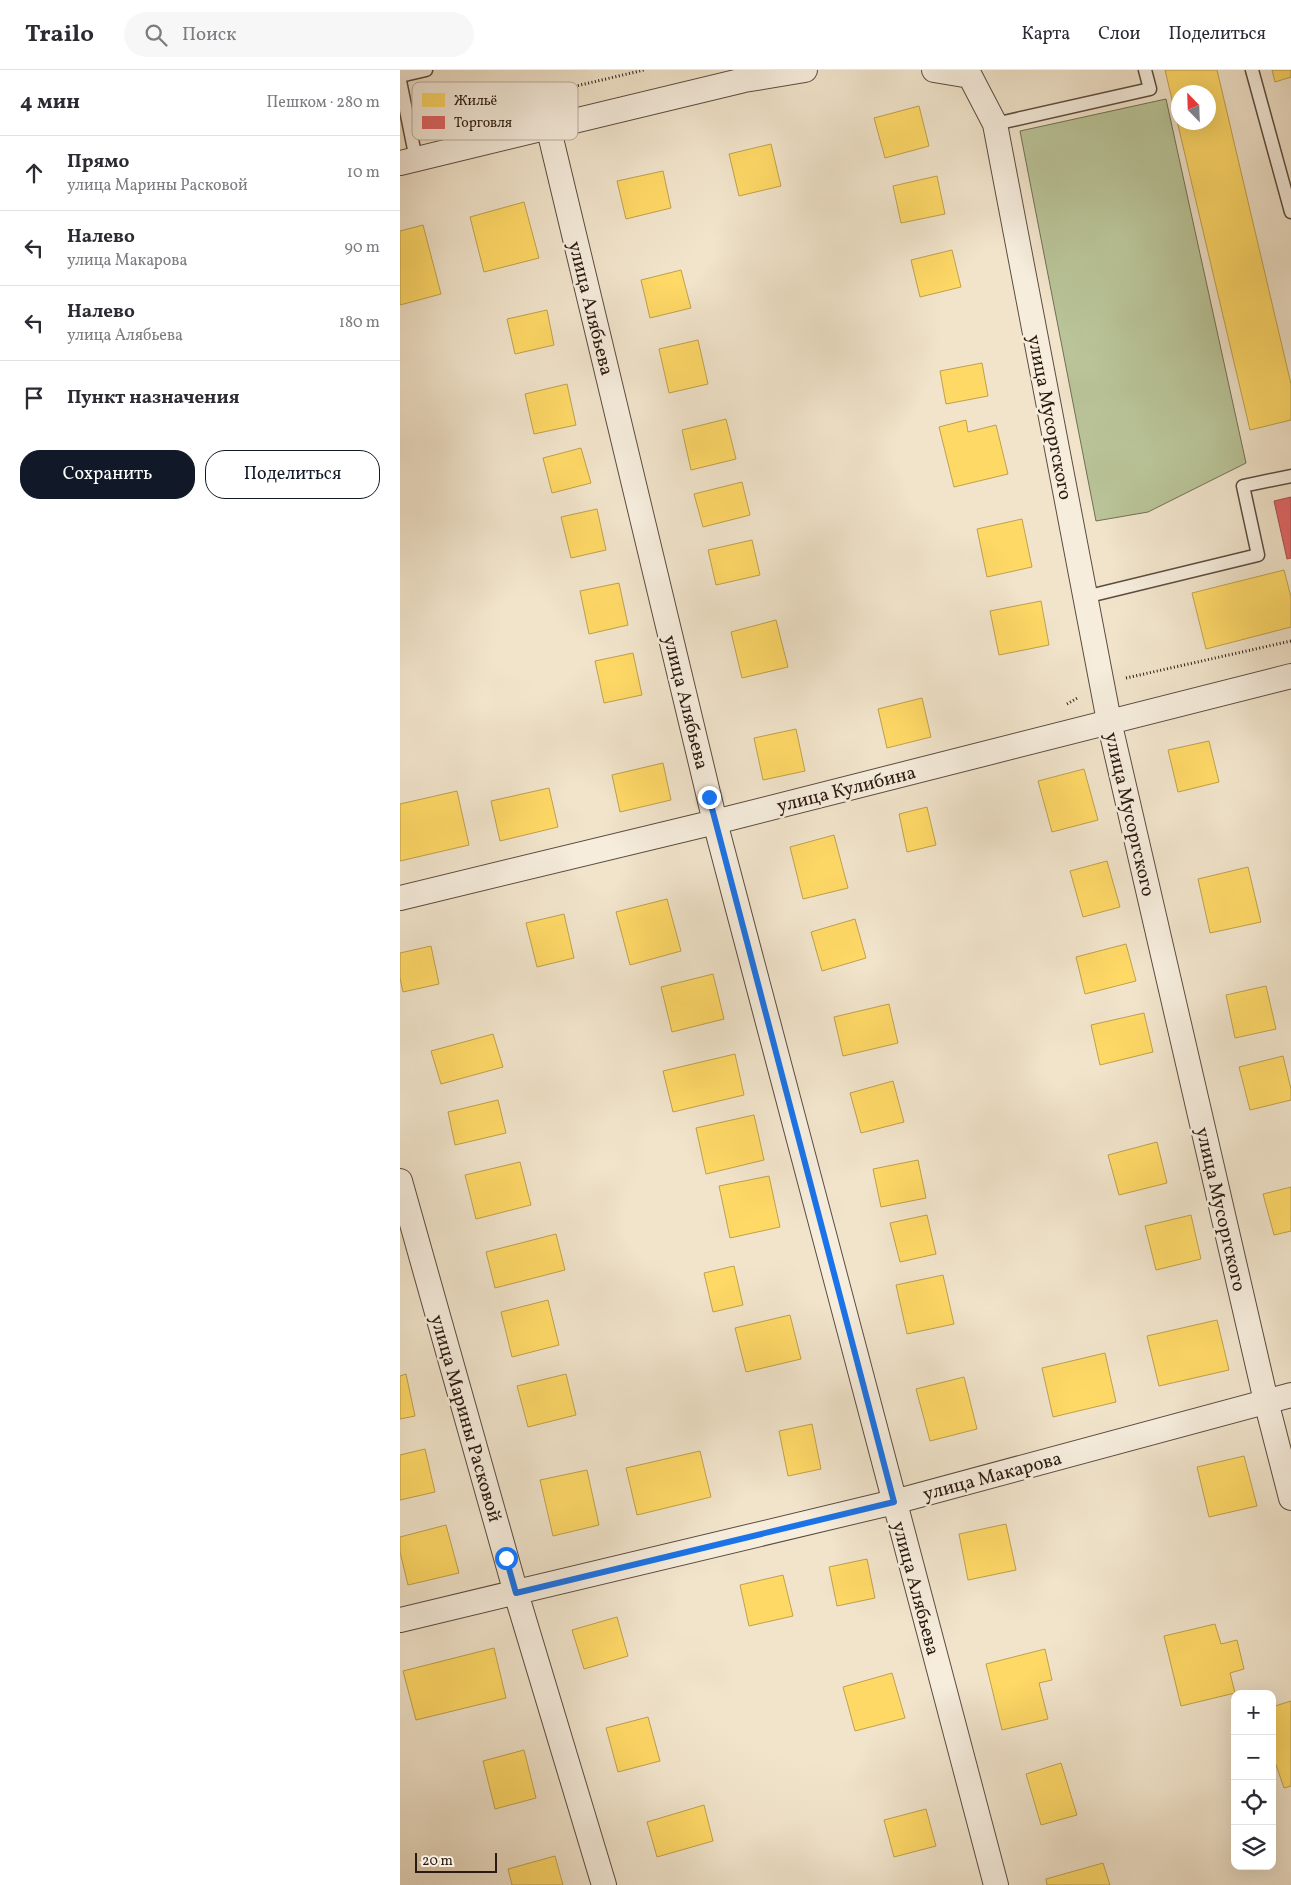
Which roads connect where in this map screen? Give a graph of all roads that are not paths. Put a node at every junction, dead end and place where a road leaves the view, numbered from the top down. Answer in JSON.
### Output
{"nodes":[{"id":1,"x":426,"y":70,"type":"edge"},
{"id":2,"x":805,"y":70,"type":"edge"},
{"id":3,"x":934,"y":70,"type":"edge"},
{"id":4,"x":1145,"y":70,"type":"edge"},
{"id":5,"x":1252,"y":70,"type":"edge"},
{"id":6,"x":400,"y":76,"type":"edge"},
{"id":7,"x":400,"y":81,"type":"edge"},
{"id":8,"x":578,"y":119,"type":"edge"},
{"id":9,"x":995,"y":124,"type":"junction"},
{"id":10,"x":492,"y":140,"type":"edge"},
{"id":11,"x":551,"y":140,"type":"edge"},
{"id":12,"x":408,"y":161,"type":"edge"},
{"id":13,"x":1291,"y":212,"type":"edge"},
{"id":14,"x":1291,"y":476,"type":"edge"},
{"id":15,"x":1085,"y":597,"type":"junction"},
{"id":16,"x":1291,"y":676,"type":"edge"},
{"id":17,"x":1109,"y":721,"type":"junction"},
{"id":18,"x":715,"y":822,"type":"junction"},
{"id":19,"x":400,"y":898,"type":"edge"},
{"id":20,"x":400,"y":1180,"type":"edge"},
{"id":21,"x":1291,"y":1395,"type":"edge"},
{"id":22,"x":1266,"y":1401,"type":"junction"},
{"id":23,"x":1291,"y":1498,"type":"edge"},
{"id":24,"x":894,"y":1502,"type":"junction"},
{"id":25,"x":516,"y":1593,"type":"junction"},
{"id":26,"x":400,"y":1620,"type":"edge"},
{"id":27,"x":604,"y":1885,"type":"edge"},
{"id":28,"x":996,"y":1885,"type":"edge"}],
"edges":[{"from":1,"to":6,"type":"lane"},
{"from":2,"to":8,"type":"street"},
{"from":3,"to":9,"type":"street","name":"улица Мусоргского"},
{"from":4,"to":9,"type":"lane"},
{"from":5,"to":13,"type":"lane"},
{"from":7,"to":12,"type":"lane"},
{"from":9,"to":15,"type":"street","name":"улица Мусоргского"},
{"from":10,"to":12,"type":"street"},
{"from":11,"to":18,"type":"street","name":"улица Алябьева"},
{"from":14,"to":15,"type":"lane"},
{"from":15,"to":17,"type":"street","name":"улица Мусоргского"},
{"from":16,"to":17,"type":"street","name":"улица Кулибина"},
{"from":17,"to":18,"type":"street","name":"улица Кулибина"},
{"from":17,"to":22,"type":"street","name":"улица Мусоргского"},
{"from":18,"to":19,"type":"street","name":"улица Кулибина"},
{"from":18,"to":24,"type":"street","name":"улица Алябьева"},
{"from":20,"to":25,"type":"street","name":"улица Марины Расковой"},
{"from":21,"to":22,"type":"street","name":"улица Макарова"},
{"from":22,"to":23,"type":"street","name":"улица Мусоргского"},
{"from":22,"to":24,"type":"street","name":"улица Макарова"},
{"from":24,"to":25,"type":"street","name":"улица Макарова"},
{"from":24,"to":28,"type":"street","name":"улица Алябьева"},
{"from":25,"to":26,"type":"street","name":"улица Макарова"},
{"from":25,"to":27,"type":"street","name":"улица Марины Расковой"}]}
